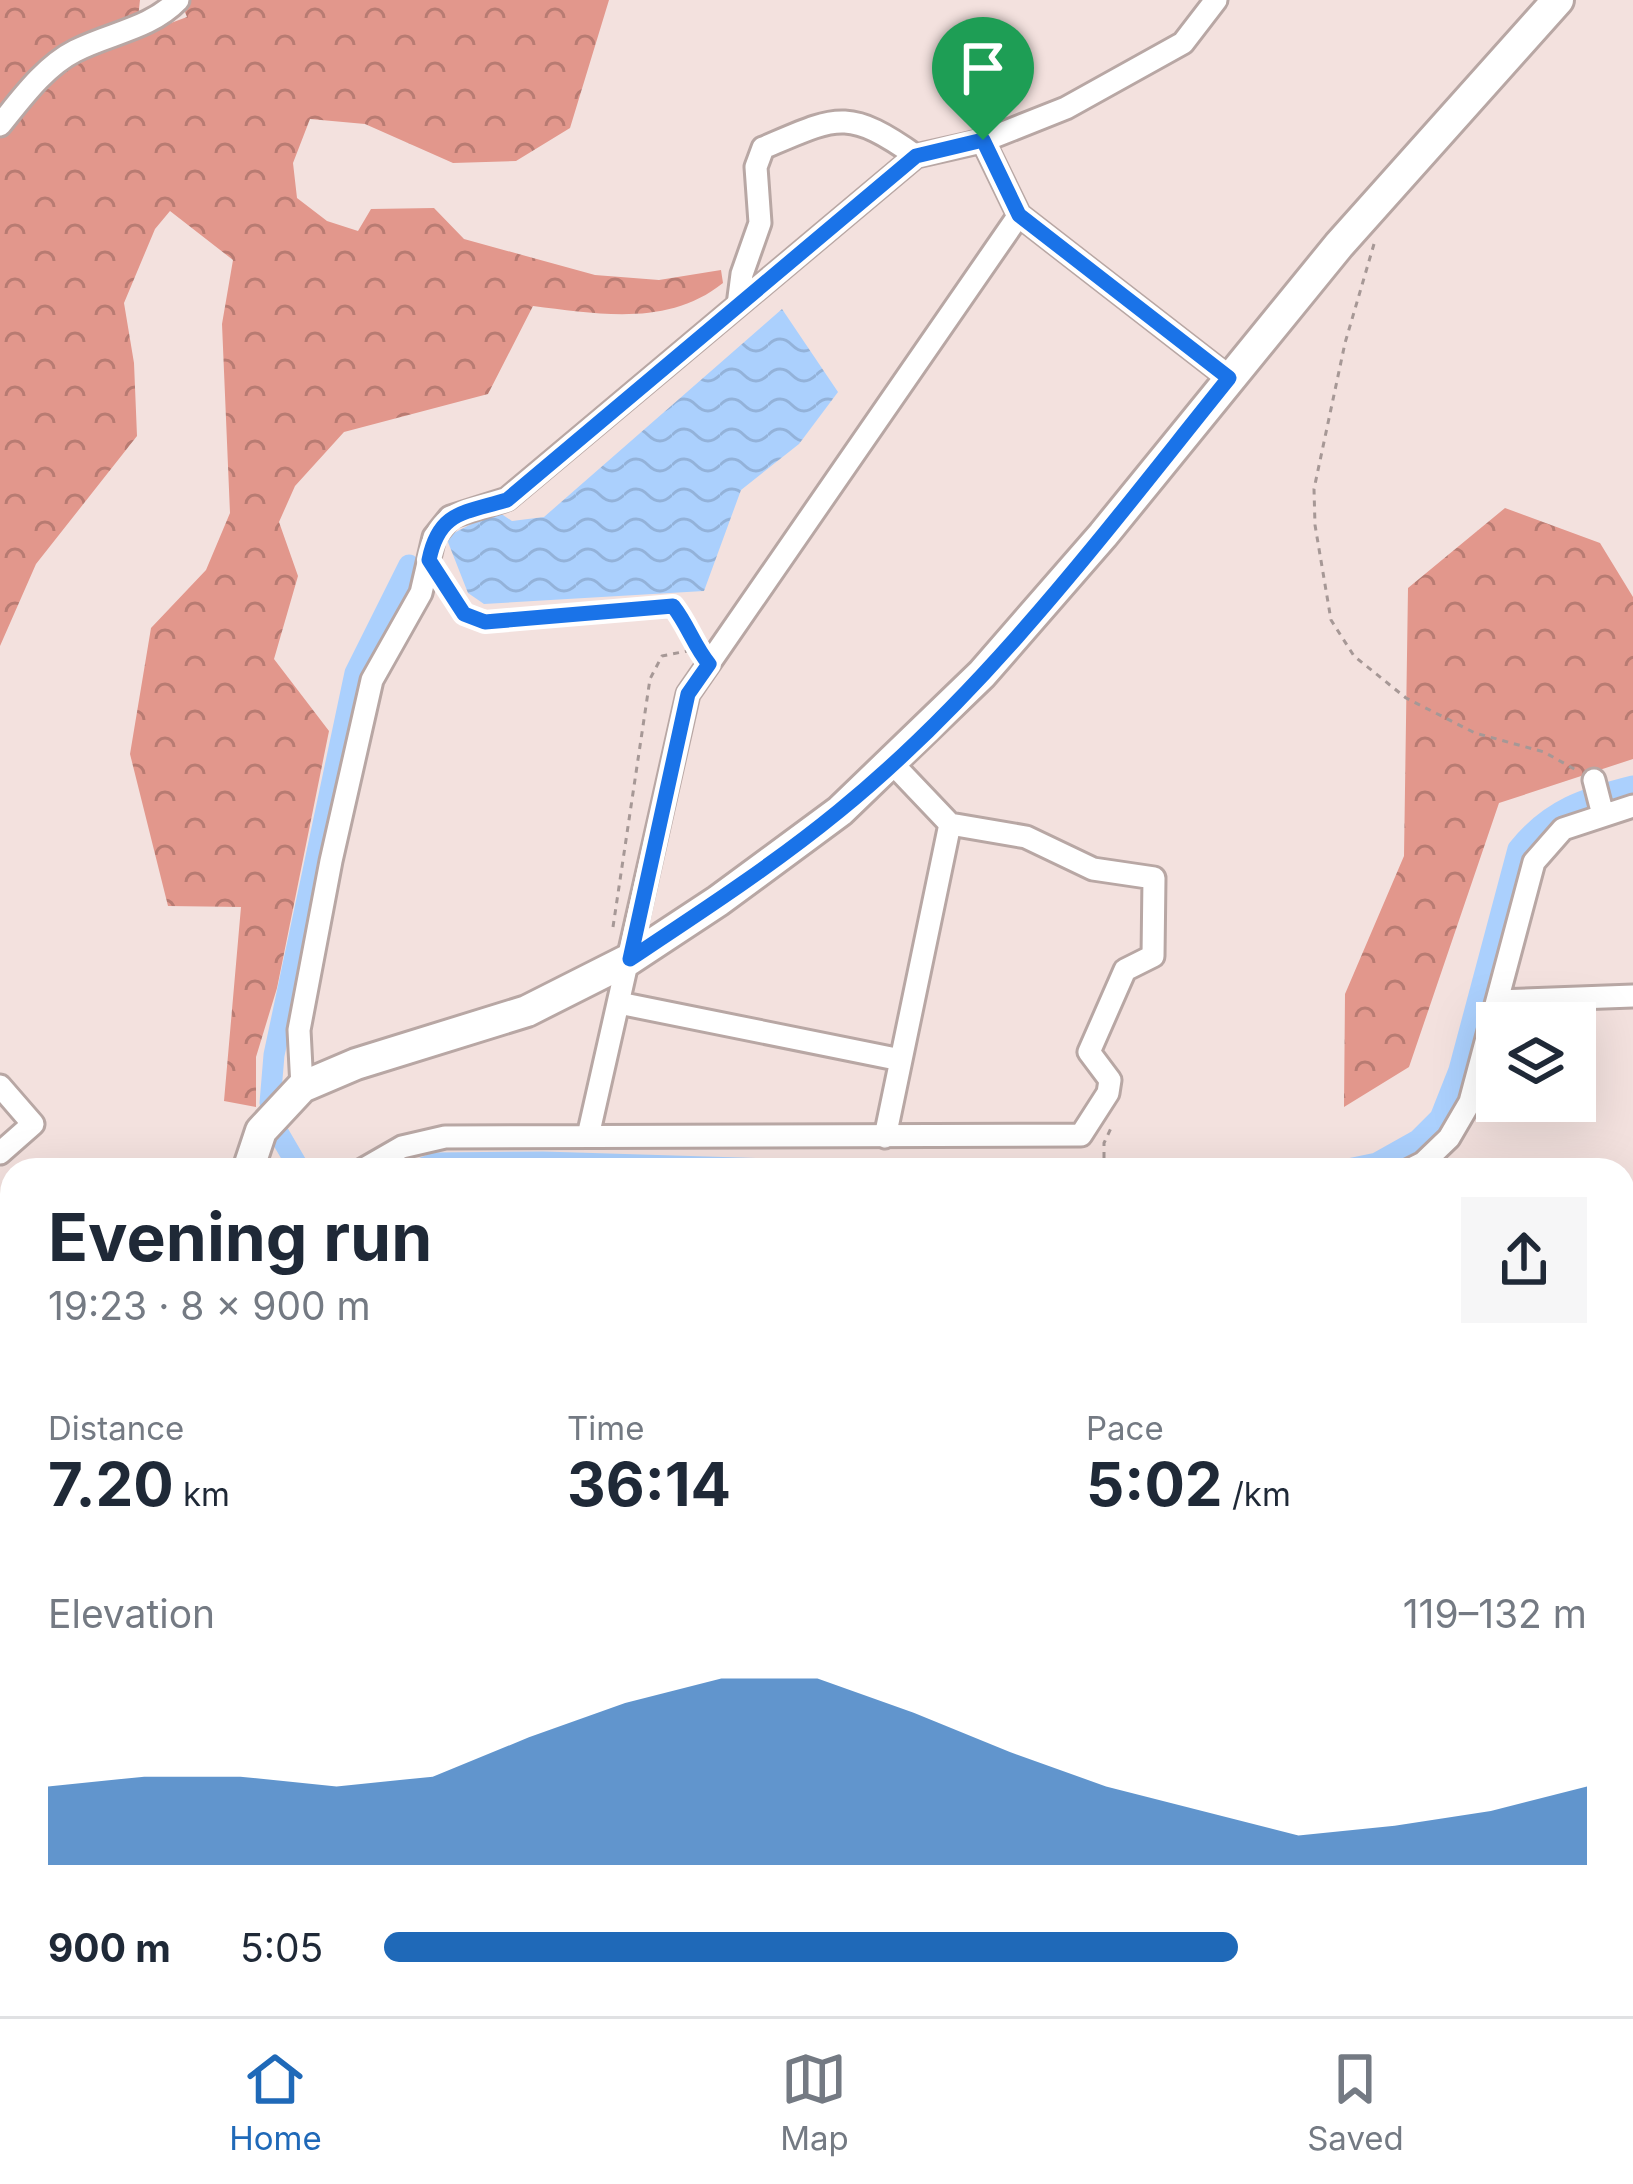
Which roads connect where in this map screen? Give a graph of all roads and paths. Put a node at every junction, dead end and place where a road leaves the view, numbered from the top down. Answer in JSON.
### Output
{"nodes":[{"id":1,"x":178,"y":0,"type":"edge"},
{"id":2,"x":1216,"y":0,"type":"edge"},
{"id":3,"x":1558,"y":0,"type":"edge"},
{"id":4,"x":0,"y":125,"type":"edge"},
{"id":5,"x":983,"y":140,"type":"junction"},
{"id":6,"x":916,"y":156,"type":"junction"},
{"id":7,"x":1019,"y":215,"type":"junction"},
{"id":8,"x":1379,"y":229,"type":"dead end"},
{"id":9,"x":738,"y":305,"type":"junction"},
{"id":10,"x":1229,"y":378,"type":"junction"},
{"id":11,"x":429,"y":560,"type":"junction"},
{"id":12,"x":892,"y":763,"type":"junction"},
{"id":13,"x":1594,"y":780,"type":"joint"},
{"id":14,"x":1633,"y":806,"type":"edge"},
{"id":15,"x":1602,"y":811,"type":"junction"},
{"id":16,"x":950,"y":824,"type":"junction"},
{"id":17,"x":613,"y":928,"type":"dead end"},
{"id":18,"x":630,"y":959,"type":"junction"},
{"id":19,"x":1633,"y":996,"type":"edge"},
{"id":20,"x":1497,"y":1000,"type":"junction"},
{"id":21,"x":620,"y":1003,"type":"junction"},
{"id":22,"x":901,"y":1060,"type":"junction"},
{"id":23,"x":0,"y":1086,"type":"edge"},
{"id":24,"x":302,"y":1087,"type":"junction"},
{"id":25,"x":588,"y":1136,"type":"junction"},
{"id":26,"x":885,"y":1137,"type":"junction"},
{"id":27,"x":0,"y":1153,"type":"edge"},
{"id":28,"x":252,"y":1158,"type":"edge"},
{"id":29,"x":383,"y":1158,"type":"edge"},
{"id":30,"x":1428,"y":1158,"type":"edge"}],
"edges":[{"from":1,"to":4,"type":"street"},
{"from":2,"to":5,"type":"street"},
{"from":3,"to":10,"type":"street"},
{"from":5,"to":6,"type":"street"},
{"from":5,"to":7,"type":"street"},
{"from":6,"to":9,"type":"street"},
{"from":6,"to":9,"type":"street"},
{"from":7,"to":10,"type":"street"},
{"from":7,"to":18,"type":"street"},
{"from":8,"to":13,"type":"path"},
{"from":9,"to":11,"type":"street"},
{"from":10,"to":12,"type":"street"},
{"from":11,"to":17,"type":"path"},
{"from":11,"to":24,"type":"street"},
{"from":12,"to":16,"type":"street"},
{"from":12,"to":18,"type":"street"},
{"from":13,"to":15,"type":"street"},
{"from":14,"to":15,"type":"street"},
{"from":15,"to":20,"type":"street"},
{"from":16,"to":22,"type":"street"},
{"from":16,"to":26,"type":"street"},
{"from":18,"to":21,"type":"street"},
{"from":18,"to":24,"type":"street"},
{"from":19,"to":20,"type":"street"},
{"from":20,"to":30,"type":"street"},
{"from":21,"to":22,"type":"street"},
{"from":21,"to":25,"type":"street"},
{"from":22,"to":26,"type":"street"},
{"from":23,"to":27,"type":"street"},
{"from":24,"to":28,"type":"street"},
{"from":25,"to":26,"type":"street"},
{"from":25,"to":29,"type":"street"}]}
